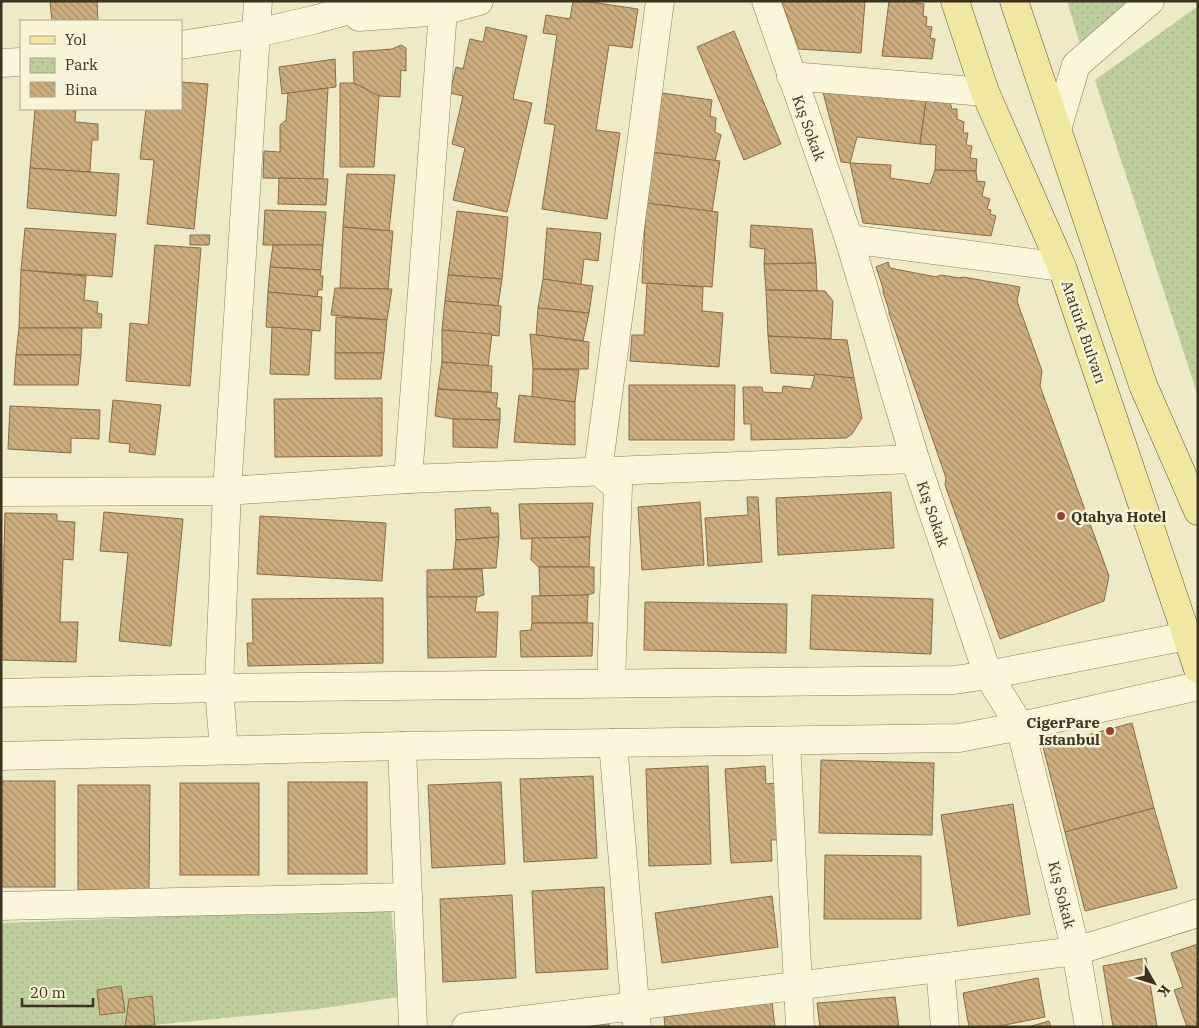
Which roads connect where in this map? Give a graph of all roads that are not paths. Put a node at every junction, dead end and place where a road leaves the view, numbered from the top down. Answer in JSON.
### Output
{"nodes":[{"id":1,"x":258,"y":1,"type":"edge"},
{"id":2,"x":383,"y":1,"type":"edge"},
{"id":3,"x":479,"y":1,"type":"edge"},
{"id":4,"x":660,"y":1,"type":"edge"},
{"id":5,"x":766,"y":1,"type":"edge"},
{"id":6,"x":955,"y":1,"type":"edge"},
{"id":7,"x":1014,"y":1,"type":"edge"},
{"id":8,"x":1150,"y":1,"type":"edge"},
{"id":9,"x":443,"y":11,"type":"junction"},
{"id":10,"x":313,"y":20,"type":"junction"},
{"id":11,"x":256,"y":33,"type":"junction"},
{"id":12,"x":182,"y":45,"type":"edge"},
{"id":13,"x":20,"y":62,"type":"edge"},
{"id":14,"x":1,"y":63,"type":"edge"},
{"id":15,"x":791,"y":76,"type":"junction"},
{"id":16,"x":985,"y":92,"type":"junction"},
{"id":17,"x":1057,"y":129,"type":"junction"},
{"id":18,"x":849,"y":239,"type":"junction"},
{"id":19,"x":1062,"y":268,"type":"junction"},
{"id":20,"x":915,"y":459,"type":"junction"},
{"id":21,"x":598,"y":471,"type":"junction"},
{"id":22,"x":408,"y":479,"type":"junction"},
{"id":23,"x":227,"y":491,"type":"junction"},
{"id":24,"x":1,"y":492,"type":"edge"},
{"id":25,"x":1198,"y":511,"type":"edge"},
{"id":26,"x":1192,"y":634,"type":"edge"},
{"id":27,"x":1198,"y":669,"type":"edge"},
{"id":28,"x":988,"y":676,"type":"junction"},
{"id":29,"x":611,"y":682,"type":"junction"},
{"id":30,"x":1198,"y":686,"type":"edge"},
{"id":31,"x":219,"y":688,"type":"junction"},
{"id":32,"x":1,"y":693,"type":"edge"},
{"id":33,"x":1020,"y":726,"type":"junction"},
{"id":34,"x":786,"y":741,"type":"junction"},
{"id":35,"x":613,"y":743,"type":"junction"},
{"id":36,"x":402,"y":746,"type":"junction"},
{"id":37,"x":224,"y":750,"type":"junction"},
{"id":38,"x":1,"y":756,"type":"edge"},
{"id":39,"x":408,"y":897,"type":"junction"},
{"id":40,"x":1,"y":906,"type":"edge"},
{"id":41,"x":1198,"y":913,"type":"edge"},
{"id":42,"x":1076,"y":951,"type":"junction"},
{"id":43,"x":940,"y":968,"type":"junction"},
{"id":44,"x":797,"y":986,"type":"junction"},
{"id":45,"x":636,"y":1016,"type":"edge"},
{"id":46,"x":412,"y":1027,"type":"edge"},
{"id":47,"x":466,"y":1027,"type":"edge"},
{"id":48,"x":800,"y":1027,"type":"edge"},
{"id":49,"x":945,"y":1027,"type":"edge"},
{"id":50,"x":1089,"y":1027,"type":"edge"}],
"edges":[{"from":1,"to":11,"type":"street"},
{"from":2,"to":10,"type":"street"},
{"from":3,"to":9,"type":"street"},
{"from":4,"to":21,"type":"street"},
{"from":5,"to":15,"type":"street","name":"Kış Sokak"},
{"from":6,"to":16,"type":"main road","name":"Atatürk Bulvarı"},
{"from":7,"to":17,"type":"main road"},
{"from":8,"to":17,"type":"street"},
{"from":9,"to":10,"type":"street"},
{"from":9,"to":22,"type":"street"},
{"from":10,"to":11,"type":"street"},
{"from":11,"to":12,"type":"street"},
{"from":11,"to":23,"type":"street"},
{"from":13,"to":14,"type":"street"},
{"from":15,"to":16,"type":"street"},
{"from":15,"to":18,"type":"street","name":"Kış Sokak"},
{"from":16,"to":19,"type":"main road","name":"Atatürk Bulvarı"},
{"from":17,"to":25,"type":"main road"},
{"from":18,"to":19,"type":"street"},
{"from":18,"to":20,"type":"street","name":"Kış Sokak"},
{"from":19,"to":26,"type":"main road","name":"Atatürk Bulvarı"},
{"from":20,"to":21,"type":"street"},
{"from":20,"to":28,"type":"street","name":"Kış Sokak"},
{"from":21,"to":22,"type":"street"},
{"from":21,"to":29,"type":"street"},
{"from":22,"to":23,"type":"street"},
{"from":23,"to":24,"type":"street"},
{"from":23,"to":31,"type":"street"},
{"from":26,"to":27,"type":"main road","name":"Atatürk Bulvarı"},
{"from":26,"to":28,"type":"street"},
{"from":28,"to":29,"type":"street"},
{"from":28,"to":33,"type":"street","name":"Kış Sokak"},
{"from":29,"to":31,"type":"street"},
{"from":30,"to":33,"type":"street"},
{"from":31,"to":32,"type":"street"},
{"from":31,"to":37,"type":"street"},
{"from":33,"to":34,"type":"street"},
{"from":33,"to":42,"type":"street","name":"Kış Sokak"},
{"from":34,"to":35,"type":"street"},
{"from":34,"to":44,"type":"street"},
{"from":35,"to":36,"type":"street"},
{"from":35,"to":45,"type":"street"},
{"from":36,"to":37,"type":"street"},
{"from":36,"to":39,"type":"street"},
{"from":37,"to":38,"type":"street"},
{"from":39,"to":40,"type":"street"},
{"from":39,"to":46,"type":"street"},
{"from":41,"to":42,"type":"street"},
{"from":42,"to":43,"type":"street"},
{"from":42,"to":50,"type":"street","name":"Kış Sokak"},
{"from":43,"to":44,"type":"street"},
{"from":43,"to":49,"type":"street"},
{"from":44,"to":45,"type":"street"},
{"from":44,"to":48,"type":"street"},
{"from":45,"to":47,"type":"street"}]}
